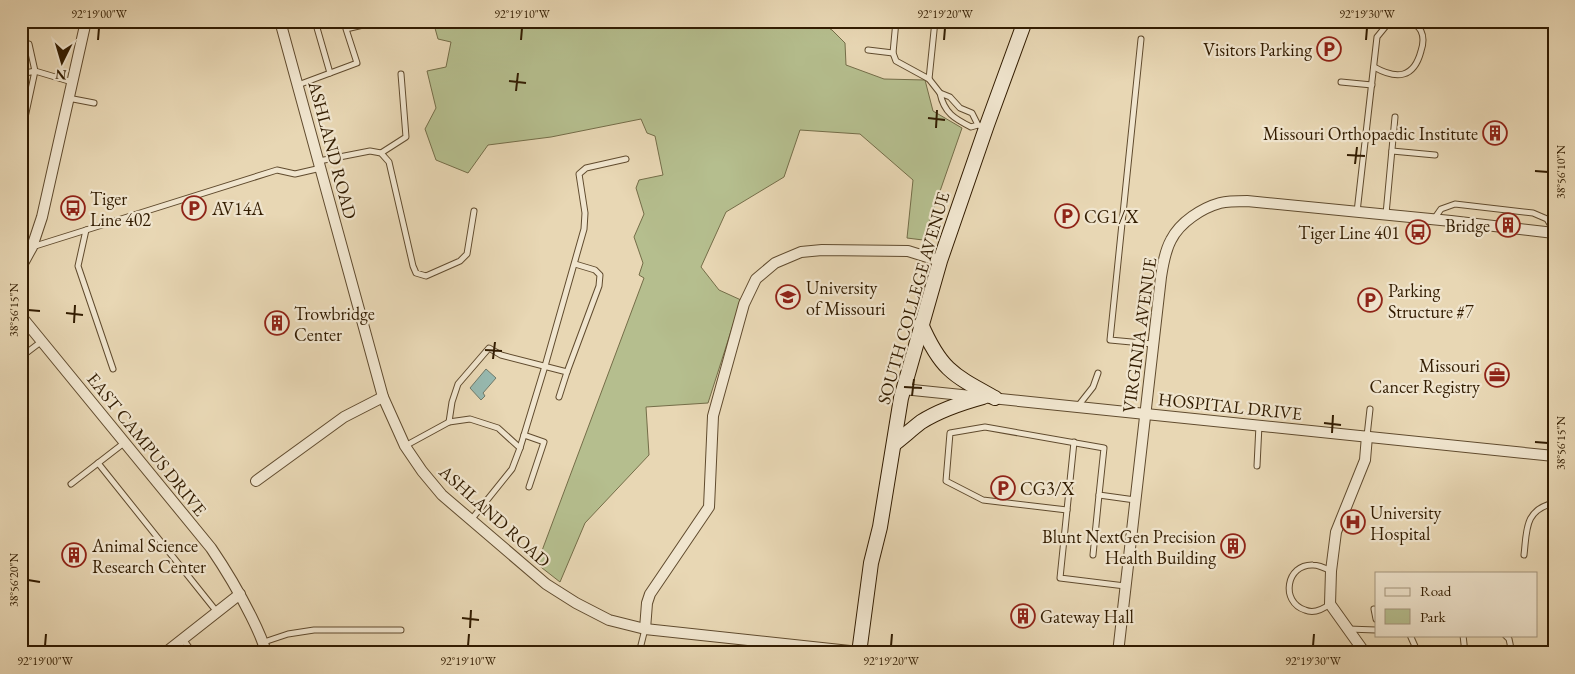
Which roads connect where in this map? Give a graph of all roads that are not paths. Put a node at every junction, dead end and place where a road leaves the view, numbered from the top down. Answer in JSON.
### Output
{"nodes":[{"id":1,"x":86,"y":21,"type":"edge"},
{"id":2,"x":280,"y":21,"type":"edge"},
{"id":3,"x":316,"y":21,"type":"edge"},
{"id":4,"x":380,"y":21,"type":"edge"},
{"id":5,"x":896,"y":21,"type":"edge"},
{"id":6,"x":935,"y":21,"type":"edge"},
{"id":7,"x":1025,"y":21,"type":"edge"},
{"id":8,"x":1397,"y":21,"type":"edge"},
{"id":9,"x":1406,"y":21,"type":"edge"},
{"id":10,"x":1141,"y":39,"type":"dead end"},
{"id":11,"x":21,"y":43,"type":"edge"},
{"id":12,"x":868,"y":50,"type":"dead end"},
{"id":13,"x":893,"y":53,"type":"junction"},
{"id":14,"x":1374,"y":66,"type":"junction"},
{"id":15,"x":35,"y":70,"type":"junction"},
{"id":16,"x":330,"y":73,"type":"junction"},
{"id":17,"x":21,"y":74,"type":"edge"},
{"id":18,"x":401,"y":74,"type":"dead end"},
{"id":19,"x":929,"y":79,"type":"junction"},
{"id":20,"x":72,"y":82,"type":"junction"},
{"id":21,"x":1341,"y":82,"type":"dead end"},
{"id":22,"x":298,"y":85,"type":"junction"},
{"id":23,"x":1372,"y":85,"type":"junction"},
{"id":24,"x":940,"y":93,"type":"junction"},
{"id":25,"x":68,"y":98,"type":"junction"},
{"id":26,"x":94,"y":103,"type":"dead end"},
{"id":27,"x":1395,"y":117,"type":"dead end"},
{"id":28,"x":982,"y":126,"type":"junction"},
{"id":29,"x":21,"y":136,"type":"edge"},
{"id":30,"x":1392,"y":151,"type":"junction"},
{"id":31,"x":381,"y":153,"type":"junction"},
{"id":32,"x":1435,"y":155,"type":"dead end"},
{"id":33,"x":626,"y":159,"type":"dead end"},
{"id":34,"x":320,"y":165,"type":"junction"},
{"id":35,"x":474,"y":211,"type":"dead end"},
{"id":36,"x":1357,"y":212,"type":"junction"},
{"id":37,"x":1386,"y":215,"type":"junction"},
{"id":38,"x":1433,"y":220,"type":"junction"},
{"id":39,"x":86,"y":230,"type":"junction"},
{"id":40,"x":1554,"y":232,"type":"edge"},
{"id":41,"x":32,"y":247,"type":"junction"},
{"id":42,"x":940,"y":261,"type":"junction"},
{"id":43,"x":575,"y":264,"type":"junction"},
{"id":44,"x":21,"y":266,"type":"edge"},
{"id":45,"x":21,"y":316,"type":"edge"},
{"id":46,"x":922,"y":324,"type":"junction"},
{"id":47,"x":42,"y":341,"type":"junction"},
{"id":48,"x":1153,"y":344,"type":"junction"},
{"id":49,"x":21,"y":357,"type":"edge"},
{"id":50,"x":545,"y":366,"type":"junction"},
{"id":51,"x":112,"y":368,"type":"dead end"},
{"id":52,"x":566,"y":372,"type":"junction"},
{"id":53,"x":1098,"y":373,"type":"dead end"},
{"id":54,"x":903,"y":389,"type":"junction"},
{"id":55,"x":383,"y":397,"type":"junction"},
{"id":56,"x":558,"y":398,"type":"dead end"},
{"id":57,"x":989,"y":398,"type":"junction"},
{"id":58,"x":1078,"y":406,"type":"junction"},
{"id":59,"x":1370,"y":409,"type":"dead end"},
{"id":60,"x":1145,"y":413,"type":"junction"},
{"id":61,"x":449,"y":422,"type":"junction"},
{"id":62,"x":1260,"y":425,"type":"junction"},
{"id":63,"x":524,"y":435,"type":"junction"},
{"id":64,"x":1367,"y":436,"type":"junction"},
{"id":65,"x":125,"y":442,"type":"junction"},
{"id":66,"x":1074,"y":442,"type":"junction"},
{"id":67,"x":894,"y":444,"type":"junction"},
{"id":68,"x":405,"y":446,"type":"junction"},
{"id":69,"x":520,"y":448,"type":"junction"},
{"id":70,"x":1554,"y":456,"type":"edge"},
{"id":71,"x":98,"y":463,"type":"junction"},
{"id":72,"x":1256,"y":466,"type":"dead end"},
{"id":73,"x":256,"y":481,"type":"dead end"},
{"id":74,"x":71,"y":484,"type":"dead end"},
{"id":75,"x":529,"y":487,"type":"dead end"},
{"id":76,"x":1099,"y":495,"type":"junction"},
{"id":77,"x":1135,"y":500,"type":"junction"},
{"id":78,"x":1554,"y":503,"type":"edge"},
{"id":79,"x":1067,"y":510,"type":"junction"},
{"id":80,"x":471,"y":520,"type":"junction"},
{"id":81,"x":1093,"y":555,"type":"dead end"},
{"id":82,"x":1524,"y":555,"type":"dead end"},
{"id":83,"x":1332,"y":571,"type":"junction"},
{"id":84,"x":1126,"y":586,"type":"junction"},
{"id":85,"x":240,"y":594,"type":"junction"},
{"id":86,"x":1330,"y":604,"type":"junction"},
{"id":87,"x":1374,"y":609,"type":"dead end"},
{"id":88,"x":217,"y":612,"type":"junction"},
{"id":89,"x":1375,"y":614,"type":"edge"},
{"id":90,"x":645,"y":629,"type":"junction"},
{"id":91,"x":1347,"y":629,"type":"junction"},
{"id":92,"x":401,"y":630,"type":"dead end"},
{"id":93,"x":1375,"y":630,"type":"edge"},
{"id":94,"x":1410,"y":636,"type":"edge"},
{"id":95,"x":1463,"y":636,"type":"edge"},
{"id":96,"x":1506,"y":636,"type":"edge"},
{"id":97,"x":183,"y":639,"type":"junction"},
{"id":98,"x":265,"y":648,"type":"edge"},
{"id":99,"x":859,"y":652,"type":"edge"},
{"id":100,"x":165,"y":653,"type":"edge"},
{"id":101,"x":193,"y":653,"type":"edge"},
{"id":102,"x":639,"y":653,"type":"edge"},
{"id":103,"x":1118,"y":653,"type":"edge"},
{"id":104,"x":1364,"y":653,"type":"edge"},
{"id":105,"x":1418,"y":653,"type":"edge"},
{"id":106,"x":1465,"y":653,"type":"edge"},
{"id":107,"x":1512,"y":653,"type":"edge"}],
"edges":[{"from":1,"to":20,"type":"street"},
{"from":2,"to":22,"type":"street","name":"ASHLAND ROAD"},
{"from":3,"to":16,"type":"lane"},
{"from":4,"to":16,"type":"lane"},
{"from":5,"to":13,"type":"lane"},
{"from":6,"to":19,"type":"lane"},
{"from":7,"to":28,"type":"main road","name":"SOUTH COLLEGE AVENUE"},
{"from":8,"to":14,"type":"lane"},
{"from":9,"to":14,"type":"lane"},
{"from":10,"to":48,"type":"lane"},
{"from":11,"to":15,"type":"lane"},
{"from":12,"to":13,"type":"lane"},
{"from":13,"to":19,"type":"lane"},
{"from":14,"to":23,"type":"lane"},
{"from":15,"to":17,"type":"lane"},
{"from":15,"to":20,"type":"lane"},
{"from":15,"to":29,"type":"lane"},
{"from":16,"to":22,"type":"lane"},
{"from":18,"to":31,"type":"lane"},
{"from":19,"to":24,"type":"lane"},
{"from":20,"to":25,"type":"street"},
{"from":21,"to":23,"type":"lane"},
{"from":22,"to":34,"type":"street","name":"ASHLAND ROAD"},
{"from":23,"to":36,"type":"lane"},
{"from":24,"to":28,"type":"lane"},
{"from":24,"to":28,"type":"lane"},
{"from":25,"to":26,"type":"lane"},
{"from":25,"to":41,"type":"street"},
{"from":27,"to":30,"type":"lane"},
{"from":28,"to":42,"type":"main road","name":"SOUTH COLLEGE AVENUE"},
{"from":30,"to":32,"type":"lane"},
{"from":30,"to":37,"type":"lane"},
{"from":31,"to":34,"type":"lane"},
{"from":31,"to":35,"type":"lane"},
{"from":33,"to":43,"type":"lane"},
{"from":34,"to":39,"type":"lane"},
{"from":34,"to":55,"type":"street","name":"ASHLAND ROAD"},
{"from":36,"to":37,"type":"street","name":"VIRGINIA AVENUE"},
{"from":36,"to":48,"type":"street","name":"VIRGINIA AVENUE"},
{"from":37,"to":38,"type":"street","name":"VIRGINIA AVENUE"},
{"from":38,"to":40,"type":"street","name":"VIRGINIA AVENUE"},
{"from":38,"to":40,"type":"lane"},
{"from":39,"to":41,"type":"lane"},
{"from":39,"to":51,"type":"lane"},
{"from":41,"to":44,"type":"street"},
{"from":42,"to":46,"type":"main road","name":"SOUTH COLLEGE AVENUE"},
{"from":42,"to":90,"type":"street"},
{"from":43,"to":50,"type":"lane"},
{"from":43,"to":52,"type":"lane"},
{"from":45,"to":47,"type":"street","name":"EAST CAMPUS DRIVE"},
{"from":46,"to":54,"type":"main road","name":"SOUTH COLLEGE AVENUE"},
{"from":46,"to":57,"type":"main road"},
{"from":47,"to":49,"type":"lane"},
{"from":47,"to":65,"type":"street","name":"EAST CAMPUS DRIVE"},
{"from":48,"to":60,"type":"street","name":"VIRGINIA AVENUE"},
{"from":50,"to":52,"type":"lane"},
{"from":50,"to":61,"type":"lane"},
{"from":50,"to":63,"type":"lane"},
{"from":52,"to":56,"type":"lane"},
{"from":53,"to":58,"type":"lane"},
{"from":54,"to":57,"type":"street","name":"HOSPITAL DRIVE"},
{"from":54,"to":67,"type":"main road","name":"SOUTH COLLEGE AVENUE"},
{"from":55,"to":68,"type":"street","name":"ASHLAND ROAD"},
{"from":55,"to":73,"type":"street"},
{"from":57,"to":58,"type":"street","name":"HOSPITAL DRIVE"},
{"from":57,"to":67,"type":"main road"},
{"from":58,"to":60,"type":"street","name":"HOSPITAL DRIVE"},
{"from":59,"to":64,"type":"lane"},
{"from":60,"to":62,"type":"street","name":"HOSPITAL DRIVE"},
{"from":60,"to":77,"type":"street","name":"VIRGINIA AVENUE"},
{"from":61,"to":68,"type":"lane"},
{"from":61,"to":69,"type":"lane"},
{"from":62,"to":64,"type":"street","name":"HOSPITAL DRIVE"},
{"from":62,"to":72,"type":"lane"},
{"from":63,"to":69,"type":"lane"},
{"from":63,"to":75,"type":"lane"},
{"from":64,"to":70,"type":"street","name":"HOSPITAL DRIVE"},
{"from":64,"to":83,"type":"street"},
{"from":65,"to":71,"type":"lane"},
{"from":65,"to":85,"type":"street","name":"EAST CAMPUS DRIVE"},
{"from":66,"to":76,"type":"lane"},
{"from":66,"to":79,"type":"lane"},
{"from":66,"to":79,"type":"lane"},
{"from":67,"to":99,"type":"main road","name":"SOUTH COLLEGE AVENUE"},
{"from":68,"to":80,"type":"street","name":"ASHLAND ROAD"},
{"from":69,"to":80,"type":"lane"},
{"from":71,"to":74,"type":"lane"},
{"from":71,"to":88,"type":"lane"},
{"from":76,"to":77,"type":"lane"},
{"from":76,"to":81,"type":"lane"},
{"from":77,"to":84,"type":"street","name":"VIRGINIA AVENUE"},
{"from":78,"to":82,"type":"lane"},
{"from":79,"to":84,"type":"lane"},
{"from":80,"to":90,"type":"street","name":"ASHLAND ROAD"},
{"from":83,"to":86,"type":"street"},
{"from":83,"to":86,"type":"lane"},
{"from":84,"to":103,"type":"street","name":"VIRGINIA AVENUE"},
{"from":85,"to":88,"type":"street"},
{"from":85,"to":98,"type":"street","name":"EAST CAMPUS DRIVE"},
{"from":86,"to":91,"type":"street"},
{"from":87,"to":89,"type":"lane"},
{"from":88,"to":97,"type":"street"},
{"from":90,"to":99,"type":"street","name":"ASHLAND ROAD"},
{"from":90,"to":102,"type":"lane"},
{"from":91,"to":93,"type":"lane"},
{"from":91,"to":104,"type":"street"},
{"from":92,"to":98,"type":"lane"},
{"from":94,"to":105,"type":"lane"},
{"from":95,"to":106,"type":"lane"},
{"from":96,"to":107,"type":"lane"},
{"from":97,"to":100,"type":"street"},
{"from":97,"to":101,"type":"lane"}]}
